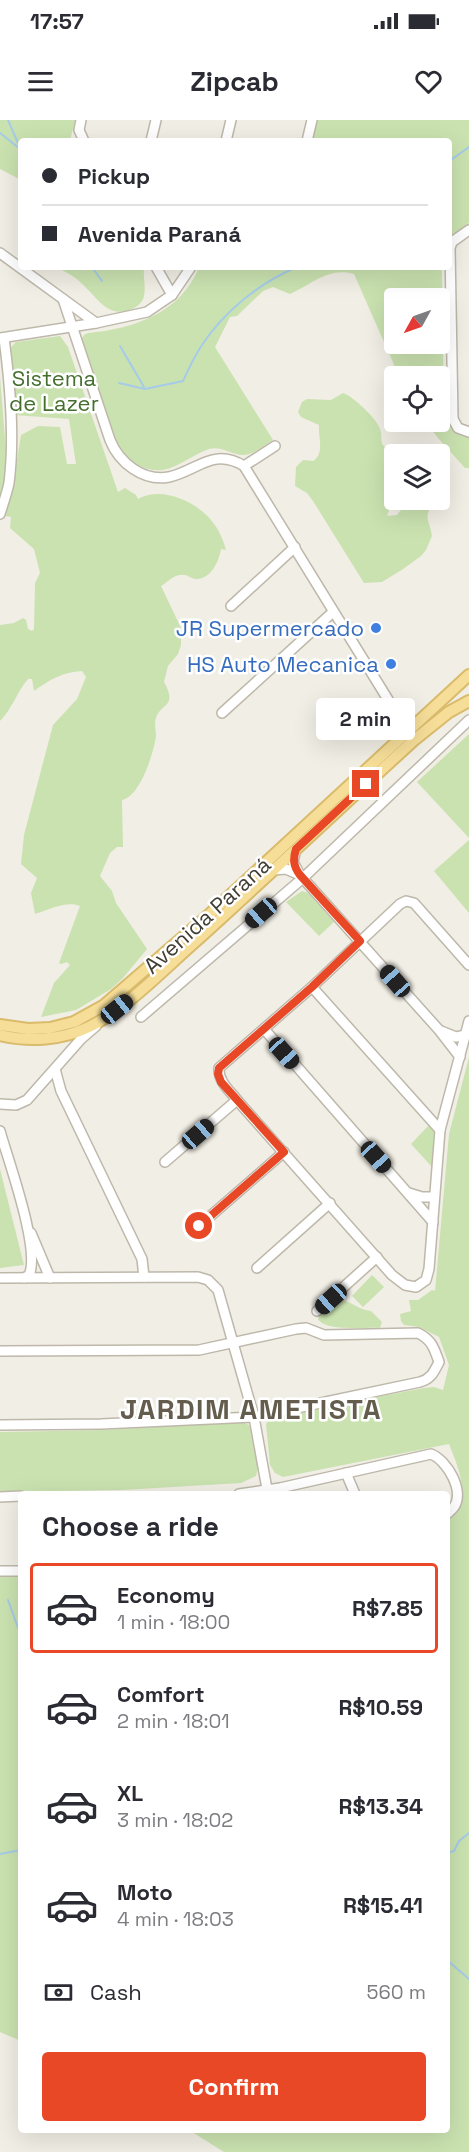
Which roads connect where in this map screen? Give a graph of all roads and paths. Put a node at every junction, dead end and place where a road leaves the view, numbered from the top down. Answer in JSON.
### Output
{"nodes":[{"id":1,"x":81,"y":120,"type":"edge"},
{"id":2,"x":156,"y":120,"type":"edge"},
{"id":3,"x":231,"y":120,"type":"edge"},
{"id":4,"x":312,"y":120,"type":"edge"},
{"id":5,"x":82,"y":138,"type":"edge"},
{"id":6,"x":152,"y":138,"type":"edge"},
{"id":7,"x":227,"y":138,"type":"edge"},
{"id":8,"x":307,"y":138,"type":"edge"},
{"id":9,"x":469,"y":230,"type":"edge"},
{"id":10,"x":452,"y":242,"type":"edge"},
{"id":11,"x":0,"y":254,"type":"edge"},
{"id":12,"x":18,"y":267,"type":"edge"},
{"id":13,"x":22,"y":270,"type":"edge"},
{"id":14,"x":158,"y":270,"type":"edge"},
{"id":15,"x":189,"y":270,"type":"edge"},
{"id":16,"x":450,"y":270,"type":"edge"},
{"id":17,"x":172,"y":295,"type":"junction"},
{"id":18,"x":63,"y":299,"type":"junction"},
{"id":19,"x":96,"y":323,"type":"junction"},
{"id":20,"x":71,"y":327,"type":"junction"},
{"id":21,"x":2,"y":338,"type":"edge"},
{"id":22,"x":469,"y":432,"type":"edge"},
{"id":23,"x":275,"y":446,"type":"dead end"},
{"id":24,"x":244,"y":466,"type":"junction"},
{"id":25,"x":0,"y":514,"type":"edge"},
{"id":26,"x":295,"y":547,"type":"junction"},
{"id":27,"x":231,"y":606,"type":"dead end"},
{"id":28,"x":333,"y":612,"type":"junction"},
{"id":29,"x":469,"y":675,"type":"edge"},
{"id":30,"x":469,"y":701,"type":"edge"},
{"id":31,"x":222,"y":713,"type":"dead end"},
{"id":32,"x":469,"y":720,"type":"edge"},
{"id":33,"x":408,"y":732,"type":"junction"},
{"id":34,"x":296,"y":849,"type":"junction"},
{"id":35,"x":272,"y":870,"type":"junction"},
{"id":36,"x":301,"y":876,"type":"junction"},
{"id":37,"x":360,"y":941,"type":"junction"},
{"id":38,"x":469,"y":965,"type":"edge"},
{"id":39,"x":312,"y":987,"type":"junction"},
{"id":40,"x":141,"y":1017,"type":"dead end"},
{"id":41,"x":104,"y":1019,"type":"junction"},
{"id":42,"x":469,"y":1022,"type":"edge"},
{"id":43,"x":0,"y":1025,"type":"edge"},
{"id":44,"x":264,"y":1029,"type":"junction"},
{"id":45,"x":439,"y":1030,"type":"junction"},
{"id":46,"x":0,"y":1035,"type":"edge"},
{"id":47,"x":466,"y":1035,"type":"junction"},
{"id":48,"x":460,"y":1056,"type":"junction"},
{"id":49,"x":54,"y":1069,"type":"junction"},
{"id":50,"x":39,"y":1086,"type":"junction"},
{"id":51,"x":61,"y":1091,"type":"junction"},
{"id":52,"x":237,"y":1100,"type":"junction"},
{"id":53,"x":0,"y":1104,"type":"edge"},
{"id":54,"x":419,"y":1107,"type":"junction"},
{"id":55,"x":444,"y":1111,"type":"junction"},
{"id":56,"x":440,"y":1130,"type":"junction"},
{"id":57,"x":0,"y":1131,"type":"edge"},
{"id":58,"x":284,"y":1152,"type":"junction"},
{"id":59,"x":165,"y":1162,"type":"dead end"},
{"id":60,"x":407,"y":1191,"type":"junction"},
{"id":61,"x":434,"y":1197,"type":"junction"},
{"id":62,"x":330,"y":1203,"type":"junction"},
{"id":63,"x":434,"y":1222,"type":"junction"},
{"id":64,"x":27,"y":1224,"type":"junction"},
{"id":65,"x":199,"y":1226,"type":"dead end"},
{"id":66,"x":378,"y":1257,"type":"junction"},
{"id":67,"x":256,"y":1268,"type":"dead end"},
{"id":68,"x":144,"y":1277,"type":"junction"},
{"id":69,"x":0,"y":1278,"type":"edge"},
{"id":70,"x":24,"y":1278,"type":"junction"},
{"id":71,"x":50,"y":1278,"type":"junction"},
{"id":72,"x":317,"y":1311,"type":"dead end"},
{"id":73,"x":231,"y":1343,"type":"junction"},
{"id":74,"x":0,"y":1352,"type":"edge"},
{"id":75,"x":254,"y":1417,"type":"junction"},
{"id":76,"x":0,"y":1425,"type":"edge"},
{"id":77,"x":346,"y":1473,"type":"junction"},
{"id":78,"x":267,"y":1489,"type":"junction"},
{"id":79,"x":256,"y":1491,"type":"edge"},
{"id":80,"x":281,"y":1491,"type":"edge"},
{"id":81,"x":354,"y":1491,"type":"edge"},
{"id":82,"x":18,"y":1496,"type":"edge"},
{"id":83,"x":0,"y":1497,"type":"edge"},
{"id":84,"x":450,"y":1511,"type":"edge"},
{"id":85,"x":0,"y":1571,"type":"edge"},
{"id":86,"x":18,"y":1571,"type":"edge"}],
"edges":[{"from":1,"to":5,"type":"street"},
{"from":2,"to":6,"type":"street"},
{"from":3,"to":7,"type":"street"},
{"from":4,"to":8,"type":"street"},
{"from":9,"to":10,"type":"street"},
{"from":11,"to":12,"type":"street"},
{"from":13,"to":18,"type":"street"},
{"from":14,"to":17,"type":"street"},
{"from":15,"to":17,"type":"street"},
{"from":16,"to":22,"type":"street"},
{"from":17,"to":19,"type":"street"},
{"from":18,"to":19,"type":"street"},
{"from":18,"to":20,"type":"street"},
{"from":19,"to":20,"type":"street"},
{"from":20,"to":21,"type":"street"},
{"from":20,"to":24,"type":"street"},
{"from":21,"to":25,"type":"street"},
{"from":23,"to":24,"type":"street"},
{"from":24,"to":26,"type":"street"},
{"from":26,"to":27,"type":"street"},
{"from":26,"to":28,"type":"street"},
{"from":28,"to":31,"type":"street"},
{"from":28,"to":33,"type":"street"},
{"from":29,"to":33,"type":"main road","name":"Avenida Paraná"},
{"from":30,"to":34,"type":"main road","name":"Avenida Paraná"},
{"from":32,"to":36,"type":"street"},
{"from":33,"to":43,"type":"main road","name":"Avenida Paraná"},
{"from":34,"to":35,"type":"main road","name":"Avenida Paraná"},
{"from":34,"to":36,"type":"street"},
{"from":35,"to":36,"type":"street"},
{"from":35,"to":41,"type":"main road","name":"Avenida Paraná"},
{"from":36,"to":37,"type":"street"},
{"from":36,"to":40,"type":"street"},
{"from":37,"to":38,"type":"street"},
{"from":37,"to":39,"type":"street"},
{"from":37,"to":45,"type":"street"},
{"from":39,"to":44,"type":"street"},
{"from":39,"to":54,"type":"street"},
{"from":41,"to":46,"type":"main road","name":"Avenida Paraná"},
{"from":41,"to":49,"type":"street"},
{"from":42,"to":47,"type":"street"},
{"from":44,"to":52,"type":"street"},
{"from":44,"to":60,"type":"street"},
{"from":45,"to":47,"type":"street"},
{"from":45,"to":48,"type":"street"},
{"from":47,"to":48,"type":"street"},
{"from":48,"to":55,"type":"street"},
{"from":49,"to":50,"type":"street"},
{"from":49,"to":51,"type":"street"},
{"from":50,"to":51,"type":"street"},
{"from":50,"to":53,"type":"street"},
{"from":51,"to":68,"type":"street"},
{"from":52,"to":58,"type":"street"},
{"from":52,"to":59,"type":"street"},
{"from":54,"to":55,"type":"street"},
{"from":54,"to":56,"type":"street"},
{"from":55,"to":56,"type":"street"},
{"from":56,"to":61,"type":"street"},
{"from":57,"to":64,"type":"street"},
{"from":58,"to":62,"type":"street"},
{"from":58,"to":65,"type":"street"},
{"from":60,"to":61,"type":"street"},
{"from":60,"to":63,"type":"street"},
{"from":61,"to":63,"type":"street"},
{"from":62,"to":66,"type":"street"},
{"from":62,"to":67,"type":"street"},
{"from":63,"to":66,"type":"street"},
{"from":64,"to":70,"type":"street"},
{"from":64,"to":71,"type":"street"},
{"from":66,"to":72,"type":"street"},
{"from":68,"to":71,"type":"street"},
{"from":68,"to":73,"type":"street"},
{"from":69,"to":70,"type":"street"},
{"from":70,"to":71,"type":"street"},
{"from":73,"to":74,"type":"street"},
{"from":73,"to":75,"type":"street"},
{"from":73,"to":75,"type":"street"},
{"from":75,"to":76,"type":"street"},
{"from":75,"to":78,"type":"street"},
{"from":77,"to":80,"type":"street"},
{"from":77,"to":81,"type":"street"},
{"from":77,"to":84,"type":"street"},
{"from":78,"to":79,"type":"street"},
{"from":78,"to":80,"type":"street"},
{"from":82,"to":83,"type":"street"},
{"from":85,"to":86,"type":"street"}]}
